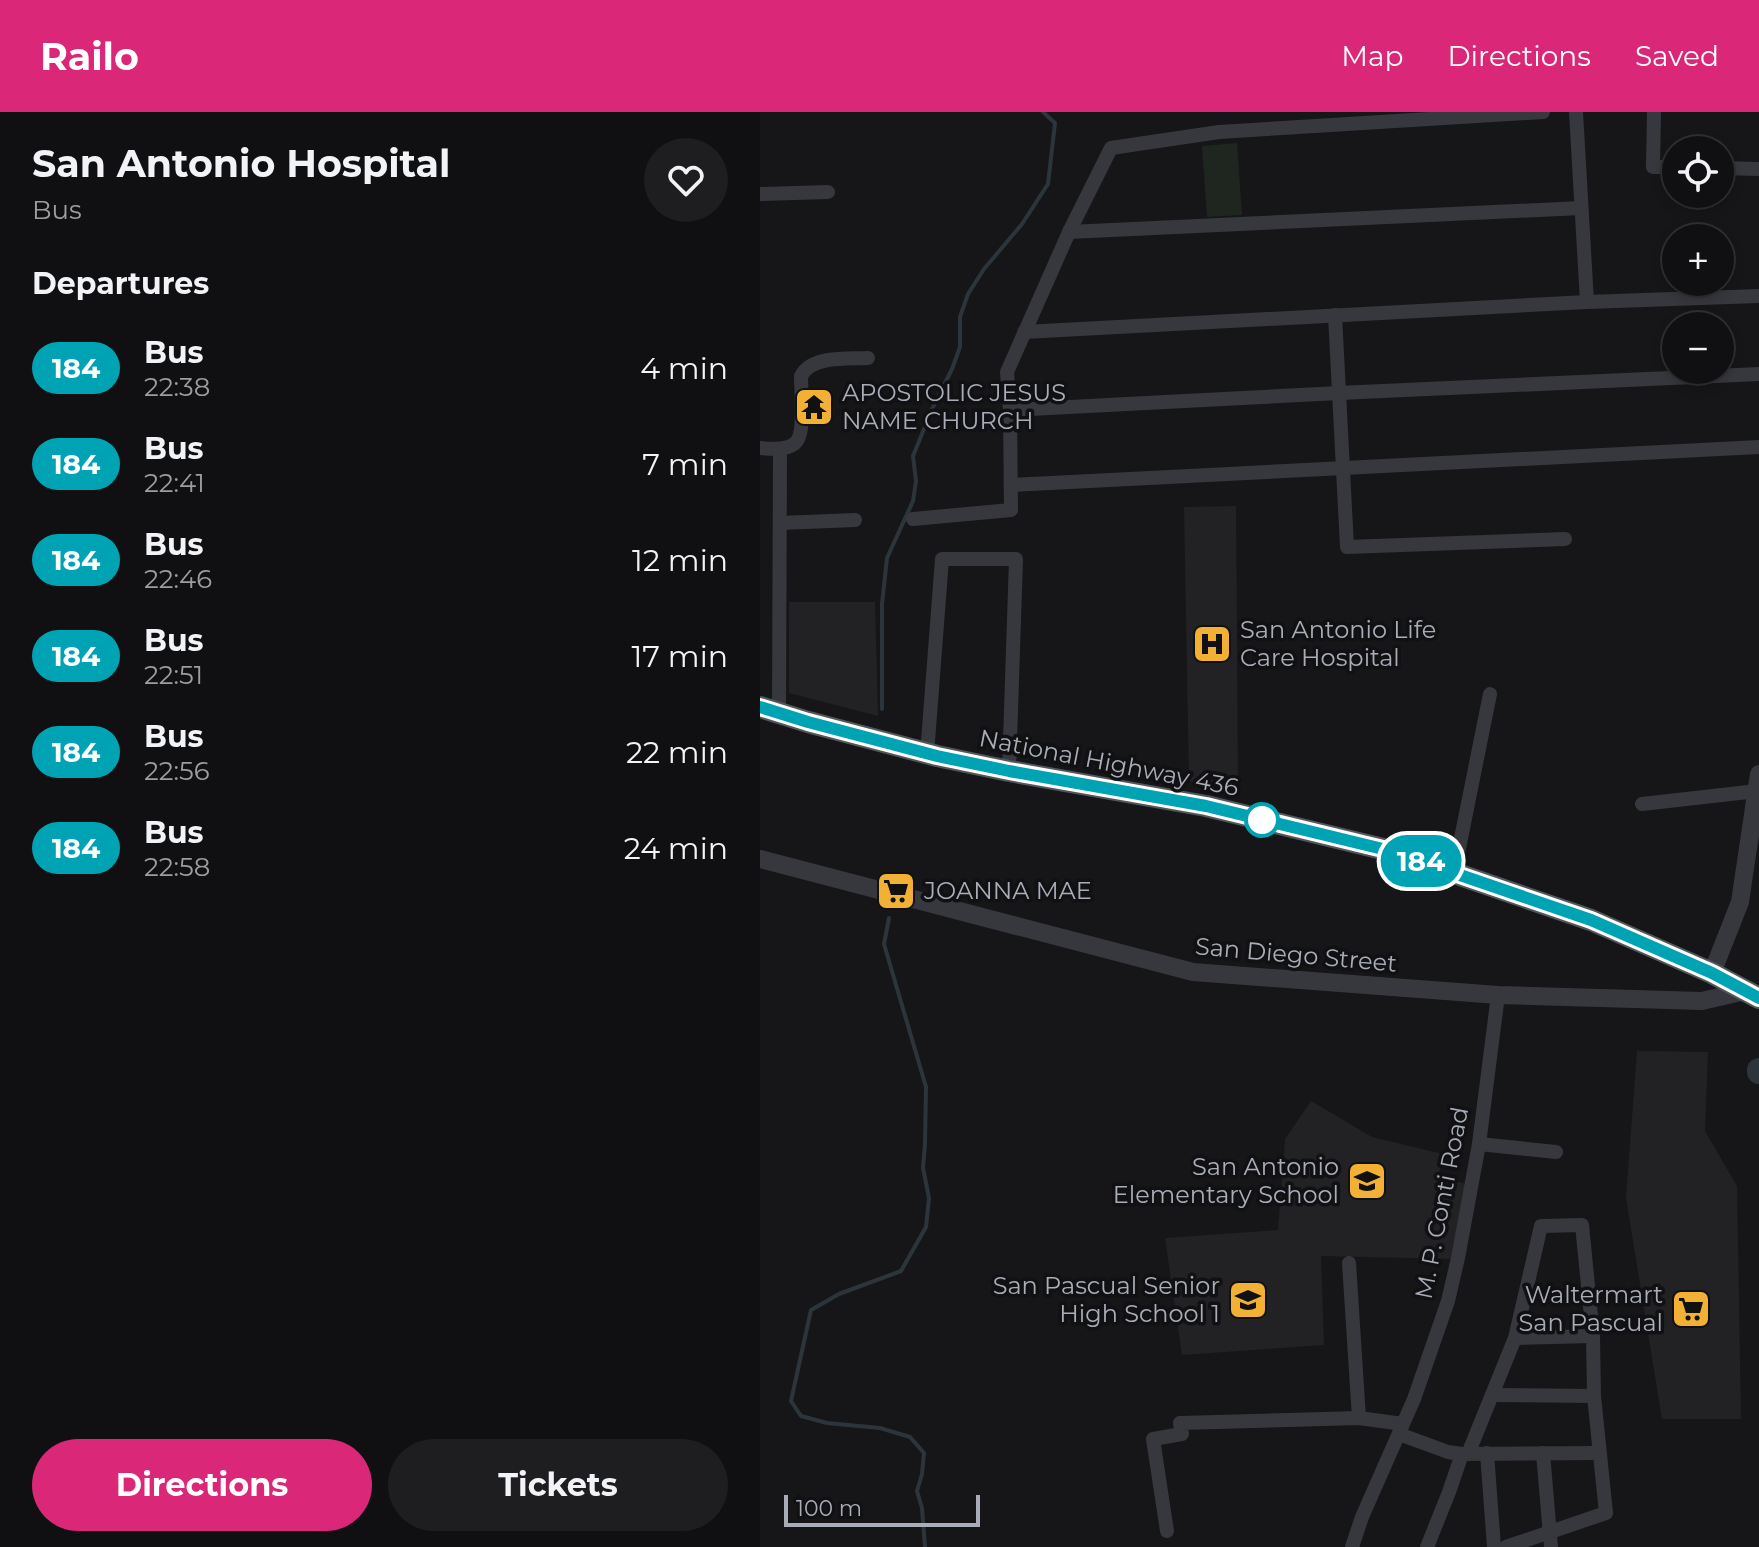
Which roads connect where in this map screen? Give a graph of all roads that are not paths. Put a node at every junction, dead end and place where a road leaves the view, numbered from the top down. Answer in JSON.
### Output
{"nodes":[{"id":1,"x":1543,"y":112,"type":"edge"},
{"id":2,"x":1576,"y":112,"type":"edge"},
{"id":3,"x":1654,"y":112,"type":"edge"},
{"id":4,"x":1662,"y":167,"type":"edge"},
{"id":5,"x":1734,"y":168,"type":"edge"},
{"id":6,"x":1759,"y":169,"type":"edge"},
{"id":7,"x":828,"y":192,"type":"dead end"},
{"id":8,"x":760,"y":194,"type":"edge"},
{"id":9,"x":1581,"y":208,"type":"junction"},
{"id":10,"x":1069,"y":232,"type":"junction"},
{"id":11,"x":1759,"y":296,"type":"edge"},
{"id":12,"x":1587,"y":302,"type":"junction"},
{"id":13,"x":1335,"y":315,"type":"junction"},
{"id":14,"x":1024,"y":332,"type":"junction"},
{"id":15,"x":868,"y":358,"type":"dead end"},
{"id":16,"x":1759,"y":374,"type":"edge"},
{"id":17,"x":1339,"y":393,"type":"junction"},
{"id":18,"x":1010,"y":410,"type":"junction"},
{"id":19,"x":1759,"y":447,"type":"edge"},
{"id":20,"x":760,"y":448,"type":"edge"},
{"id":21,"x":780,"y":449,"type":"junction"},
{"id":22,"x":1342,"y":467,"type":"junction"},
{"id":23,"x":1011,"y":485,"type":"junction"},
{"id":24,"x":913,"y":519,"type":"dead end"},
{"id":25,"x":855,"y":520,"type":"dead end"},
{"id":26,"x":780,"y":523,"type":"junction"},
{"id":27,"x":1565,"y":539,"type":"dead end"},
{"id":28,"x":1490,"y":694,"type":"dead end"},
{"id":29,"x":770,"y":710,"type":"edge"},
{"id":30,"x":927,"y":754,"type":"junction"},
{"id":31,"x":1009,"y":771,"type":"junction"},
{"id":32,"x":1758,"y":783,"type":"edge"},
{"id":33,"x":1642,"y":804,"type":"dead end"},
{"id":34,"x":1756,"y":824,"type":"edge"},
{"id":35,"x":760,"y":859,"type":"edge"},
{"id":36,"x":1454,"y":873,"type":"junction"},
{"id":37,"x":1712,"y":973,"type":"junction"},
{"id":38,"x":1498,"y":995,"type":"junction"},
{"id":39,"x":1752,"y":995,"type":"edge"},
{"id":40,"x":1479,"y":1144,"type":"junction"},
{"id":41,"x":1556,"y":1152,"type":"dead end"},
{"id":42,"x":1349,"y":1263,"type":"dead end"},
{"id":43,"x":1593,"y":1336,"type":"junction"},
{"id":44,"x":1515,"y":1338,"type":"junction"},
{"id":45,"x":1492,"y":1395,"type":"junction"},
{"id":46,"x":1594,"y":1396,"type":"junction"},
{"id":47,"x":1359,"y":1418,"type":"junction"},
{"id":48,"x":1401,"y":1429,"type":"junction"},
{"id":49,"x":1487,"y":1453,"type":"junction"},
{"id":50,"x":1543,"y":1453,"type":"junction"},
{"id":51,"x":1599,"y":1453,"type":"junction"},
{"id":52,"x":1465,"y":1454,"type":"junction"},
{"id":53,"x":1167,"y":1531,"type":"dead end"},
{"id":54,"x":1550,"y":1540,"type":"edge"},
{"id":55,"x":1352,"y":1547,"type":"edge"},
{"id":56,"x":1427,"y":1547,"type":"edge"},
{"id":57,"x":1494,"y":1547,"type":"edge"},
{"id":58,"x":1506,"y":1547,"type":"edge"}],
"edges":[{"from":1,"to":10,"type":"street"},
{"from":2,"to":9,"type":"street"},
{"from":3,"to":4,"type":"street"},
{"from":5,"to":6,"type":"street"},
{"from":7,"to":8,"type":"street"},
{"from":9,"to":10,"type":"street"},
{"from":9,"to":12,"type":"street"},
{"from":10,"to":14,"type":"street"},
{"from":11,"to":12,"type":"street"},
{"from":12,"to":13,"type":"street"},
{"from":13,"to":14,"type":"street"},
{"from":13,"to":17,"type":"street"},
{"from":14,"to":18,"type":"street"},
{"from":15,"to":21,"type":"street"},
{"from":16,"to":17,"type":"street"},
{"from":17,"to":18,"type":"street"},
{"from":17,"to":22,"type":"street"},
{"from":18,"to":23,"type":"street"},
{"from":19,"to":22,"type":"street"},
{"from":20,"to":21,"type":"street"},
{"from":21,"to":26,"type":"street"},
{"from":22,"to":23,"type":"street"},
{"from":22,"to":27,"type":"street"},
{"from":23,"to":24,"type":"street"},
{"from":25,"to":26,"type":"street"},
{"from":26,"to":29,"type":"street"},
{"from":28,"to":36,"type":"street"},
{"from":29,"to":30,"type":"main road","name":"National Highway 436"},
{"from":30,"to":31,"type":"main road","name":"National Highway 436"},
{"from":30,"to":31,"type":"street"},
{"from":31,"to":36,"type":"main road","name":"National Highway 436"},
{"from":32,"to":33,"type":"street"},
{"from":32,"to":34,"type":"street"},
{"from":34,"to":37,"type":"street"},
{"from":35,"to":38,"type":"street","name":"San Diego Street"},
{"from":36,"to":37,"type":"main road","name":"National Highway 436"},
{"from":37,"to":39,"type":"main road","name":"National Highway 436"},
{"from":38,"to":39,"type":"street","name":"San Diego Street"},
{"from":38,"to":40,"type":"street","name":"M. P. Conti Road"},
{"from":40,"to":41,"type":"street"},
{"from":40,"to":48,"type":"street","name":"M. P. Conti Road"},
{"from":42,"to":47,"type":"street"},
{"from":43,"to":44,"type":"street"},
{"from":43,"to":44,"type":"street"},
{"from":43,"to":46,"type":"street"},
{"from":44,"to":45,"type":"street"},
{"from":45,"to":46,"type":"street"},
{"from":45,"to":52,"type":"street"},
{"from":46,"to":51,"type":"street"},
{"from":47,"to":48,"type":"street"},
{"from":47,"to":53,"type":"street"},
{"from":48,"to":52,"type":"street"},
{"from":48,"to":55,"type":"street","name":"M. P. Conti Road"},
{"from":49,"to":50,"type":"street"},
{"from":49,"to":52,"type":"street"},
{"from":49,"to":57,"type":"street"},
{"from":50,"to":51,"type":"street"},
{"from":50,"to":54,"type":"street"},
{"from":51,"to":54,"type":"street"},
{"from":52,"to":56,"type":"street"},
{"from":54,"to":58,"type":"street"}]}
